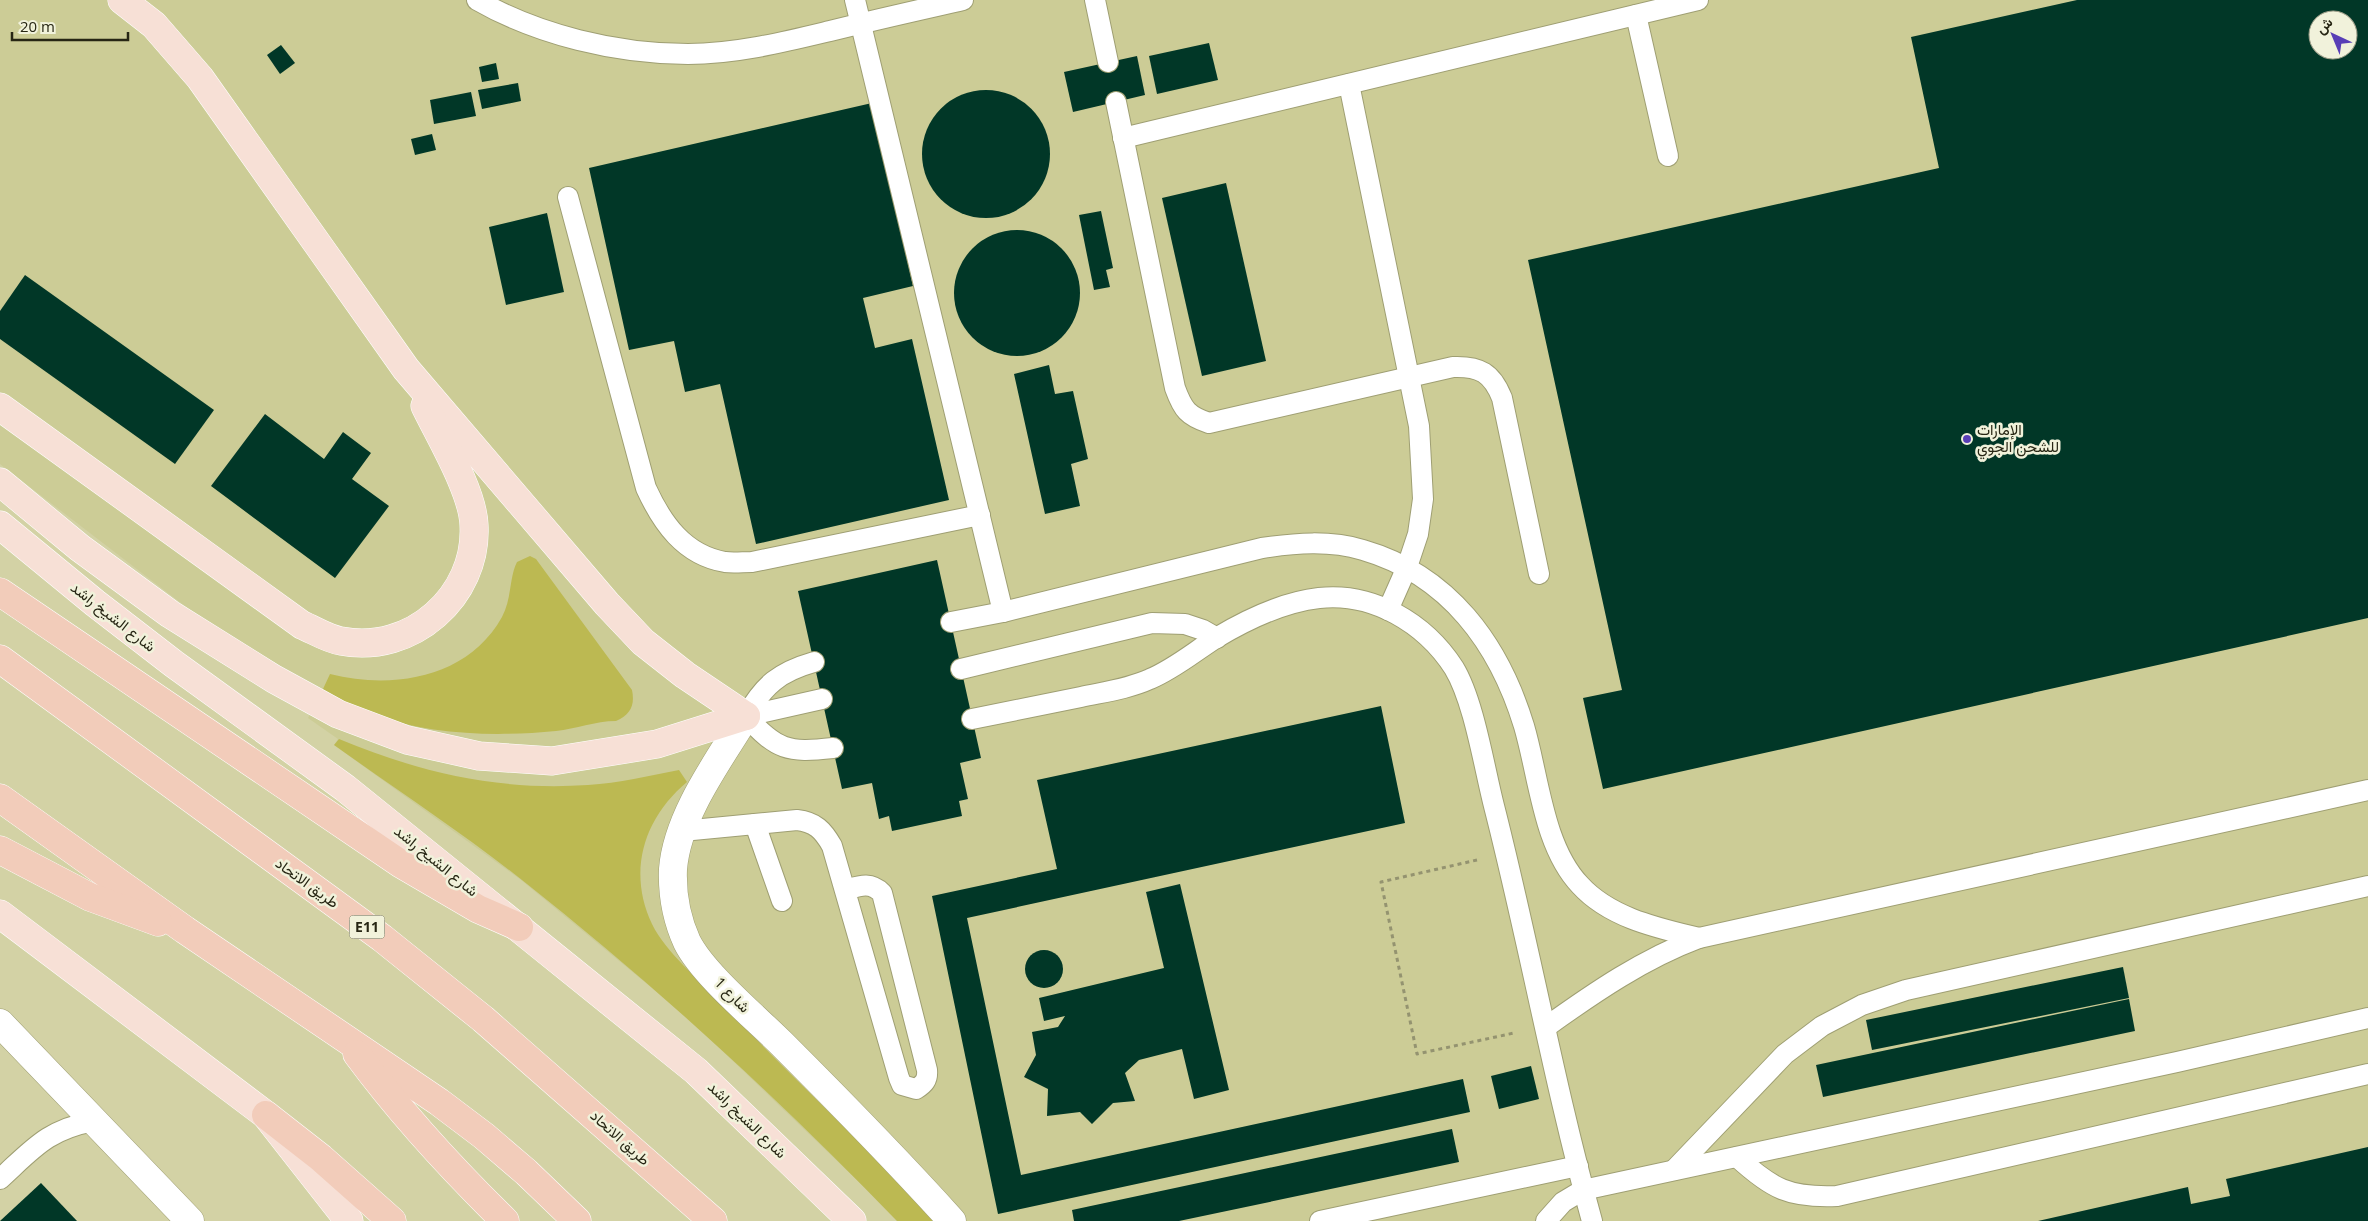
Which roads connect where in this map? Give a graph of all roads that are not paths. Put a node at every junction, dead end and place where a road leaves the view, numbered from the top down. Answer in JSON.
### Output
{"nodes":[{"id":1,"x":122,"y":0,"type":"edge"},
{"id":2,"x":477,"y":0,"type":"edge"},
{"id":3,"x":855,"y":0,"type":"edge"},
{"id":4,"x":963,"y":0,"type":"edge"},
{"id":5,"x":1095,"y":0,"type":"edge"},
{"id":6,"x":1698,"y":0,"type":"edge"},
{"id":7,"x":1636,"y":15,"type":"junction"},
{"id":8,"x":860,"y":24,"type":"junction"},
{"id":9,"x":1108,"y":62,"type":"dead end"},
{"id":10,"x":1349,"y":84,"type":"junction"},
{"id":11,"x":1116,"y":102,"type":"dead end"},
{"id":12,"x":1123,"y":138,"type":"junction"},
{"id":13,"x":1668,"y":156,"type":"dead end"},
{"id":14,"x":568,"y":197,"type":"dead end"},
{"id":15,"x":406,"y":369,"type":"junction"},
{"id":16,"x":1409,"y":377,"type":"junction"},
{"id":17,"x":0,"y":407,"type":"edge"},
{"id":18,"x":0,"y":482,"type":"edge"},
{"id":19,"x":980,"y":515,"type":"junction"},
{"id":20,"x":0,"y":525,"type":"edge"},
{"id":21,"x":1407,"y":567,"type":"junction"},
{"id":22,"x":1539,"y":574,"type":"dead end"},
{"id":23,"x":0,"y":592,"type":"edge"},
{"id":24,"x":1388,"y":610,"type":"junction"},
{"id":25,"x":1003,"y":612,"type":"junction"},
{"id":26,"x":950,"y":622,"type":"dead end"},
{"id":27,"x":1217,"y":638,"type":"junction"},
{"id":28,"x":0,"y":659,"type":"edge"},
{"id":29,"x":814,"y":662,"type":"dead end"},
{"id":30,"x":961,"y":669,"type":"dead end"},
{"id":31,"x":822,"y":699,"type":"dead end"},
{"id":32,"x":746,"y":716,"type":"junction"},
{"id":33,"x":972,"y":719,"type":"dead end"},
{"id":34,"x":832,"y":748,"type":"dead end"},
{"id":35,"x":2368,"y":790,"type":"edge"},
{"id":36,"x":0,"y":798,"type":"edge"},
{"id":37,"x":755,"y":824,"type":"junction"},
{"id":38,"x":682,"y":831,"type":"junction"},
{"id":39,"x":0,"y":850,"type":"edge"},
{"id":40,"x":2368,"y":886,"type":"edge"},
{"id":41,"x":845,"y":890,"type":"junction"},
{"id":42,"x":782,"y":901,"type":"dead end"},
{"id":43,"x":0,"y":914,"type":"edge"},
{"id":44,"x":519,"y":927,"type":"junction"},
{"id":45,"x":185,"y":930,"type":"junction"},
{"id":46,"x":1699,"y":938,"type":"junction"},
{"id":47,"x":2368,"y":1018,"type":"edge"},
{"id":48,"x":0,"y":1023,"type":"edge"},
{"id":49,"x":1546,"y":1027,"type":"junction"},
{"id":50,"x":347,"y":1041,"type":"junction"},
{"id":51,"x":2368,"y":1074,"type":"edge"},
{"id":52,"x":266,"y":1115,"type":"junction"},
{"id":53,"x":94,"y":1121,"type":"junction"},
{"id":54,"x":1737,"y":1157,"type":"junction"},
{"id":55,"x":1578,"y":1166,"type":"junction"},
{"id":56,"x":1674,"y":1170,"type":"junction"},
{"id":57,"x":0,"y":1179,"type":"edge"},
{"id":58,"x":1583,"y":1190,"type":"junction"},
{"id":59,"x":190,"y":1221,"type":"edge"},
{"id":60,"x":349,"y":1221,"type":"edge"},
{"id":61,"x":392,"y":1221,"type":"edge"},
{"id":62,"x":504,"y":1221,"type":"edge"},
{"id":63,"x":577,"y":1221,"type":"edge"},
{"id":64,"x":713,"y":1221,"type":"edge"},
{"id":65,"x":852,"y":1221,"type":"edge"},
{"id":66,"x":952,"y":1221,"type":"edge"},
{"id":67,"x":1320,"y":1221,"type":"edge"},
{"id":68,"x":1546,"y":1221,"type":"edge"},
{"id":69,"x":1592,"y":1221,"type":"edge"}],
"edges":[{"from":1,"to":15,"type":"main road"},
{"from":2,"to":8,"type":"lane"},
{"from":3,"to":8,"type":"lane"},
{"from":4,"to":8,"type":"lane"},
{"from":5,"to":9,"type":"lane"},
{"from":6,"to":7,"type":"lane"},
{"from":7,"to":10,"type":"lane"},
{"from":7,"to":13,"type":"lane"},
{"from":8,"to":19,"type":"lane"},
{"from":10,"to":12,"type":"lane"},
{"from":10,"to":16,"type":"lane"},
{"from":11,"to":12,"type":"lane"},
{"from":12,"to":16,"type":"lane"},
{"from":14,"to":19,"type":"lane"},
{"from":15,"to":17,"type":"main road"},
{"from":15,"to":32,"type":"main road"},
{"from":16,"to":21,"type":"lane"},
{"from":16,"to":22,"type":"lane"},
{"from":18,"to":32,"type":"main road"},
{"from":19,"to":25,"type":"lane"},
{"from":20,"to":44,"type":"main road","name":"شارع الشيخ راشد"},
{"from":21,"to":24,"type":"lane"},
{"from":21,"to":25,"type":"lane"},
{"from":21,"to":46,"type":"lane"},
{"from":23,"to":44,"type":"highway"},
{"from":24,"to":27,"type":"lane"},
{"from":24,"to":49,"type":"lane"},
{"from":25,"to":26,"type":"lane"},
{"from":27,"to":30,"type":"lane"},
{"from":27,"to":33,"type":"lane"},
{"from":28,"to":64,"type":"highway","name":"طريق الاتحاد","number":"E11"},
{"from":29,"to":32,"type":"lane"},
{"from":31,"to":32,"type":"lane"},
{"from":32,"to":34,"type":"lane"},
{"from":32,"to":38,"type":"street","name":"شارع 1"},
{"from":35,"to":46,"type":"lane"},
{"from":36,"to":45,"type":"highway"},
{"from":37,"to":38,"type":"lane"},
{"from":37,"to":41,"type":"lane"},
{"from":37,"to":42,"type":"lane"},
{"from":38,"to":66,"type":"street","name":"شارع 1"},
{"from":39,"to":45,"type":"highway"},
{"from":40,"to":56,"type":"lane"},
{"from":41,"to":41,"type":"lane"},
{"from":43,"to":52,"type":"main road"},
{"from":44,"to":65,"type":"main road","name":"شارع الشيخ راشد"},
{"from":45,"to":50,"type":"highway"},
{"from":46,"to":49,"type":"lane"},
{"from":47,"to":54,"type":"lane"},
{"from":48,"to":53,"type":"street"},
{"from":49,"to":55,"type":"lane"},
{"from":50,"to":62,"type":"highway"},
{"from":50,"to":63,"type":"highway"},
{"from":51,"to":54,"type":"lane"},
{"from":52,"to":60,"type":"main road"},
{"from":52,"to":61,"type":"highway"},
{"from":53,"to":57,"type":"lane"},
{"from":53,"to":59,"type":"street"},
{"from":54,"to":56,"type":"lane"},
{"from":55,"to":58,"type":"lane"},
{"from":55,"to":67,"type":"lane"},
{"from":56,"to":58,"type":"lane"},
{"from":58,"to":68,"type":"lane"},
{"from":58,"to":69,"type":"lane"}]}
